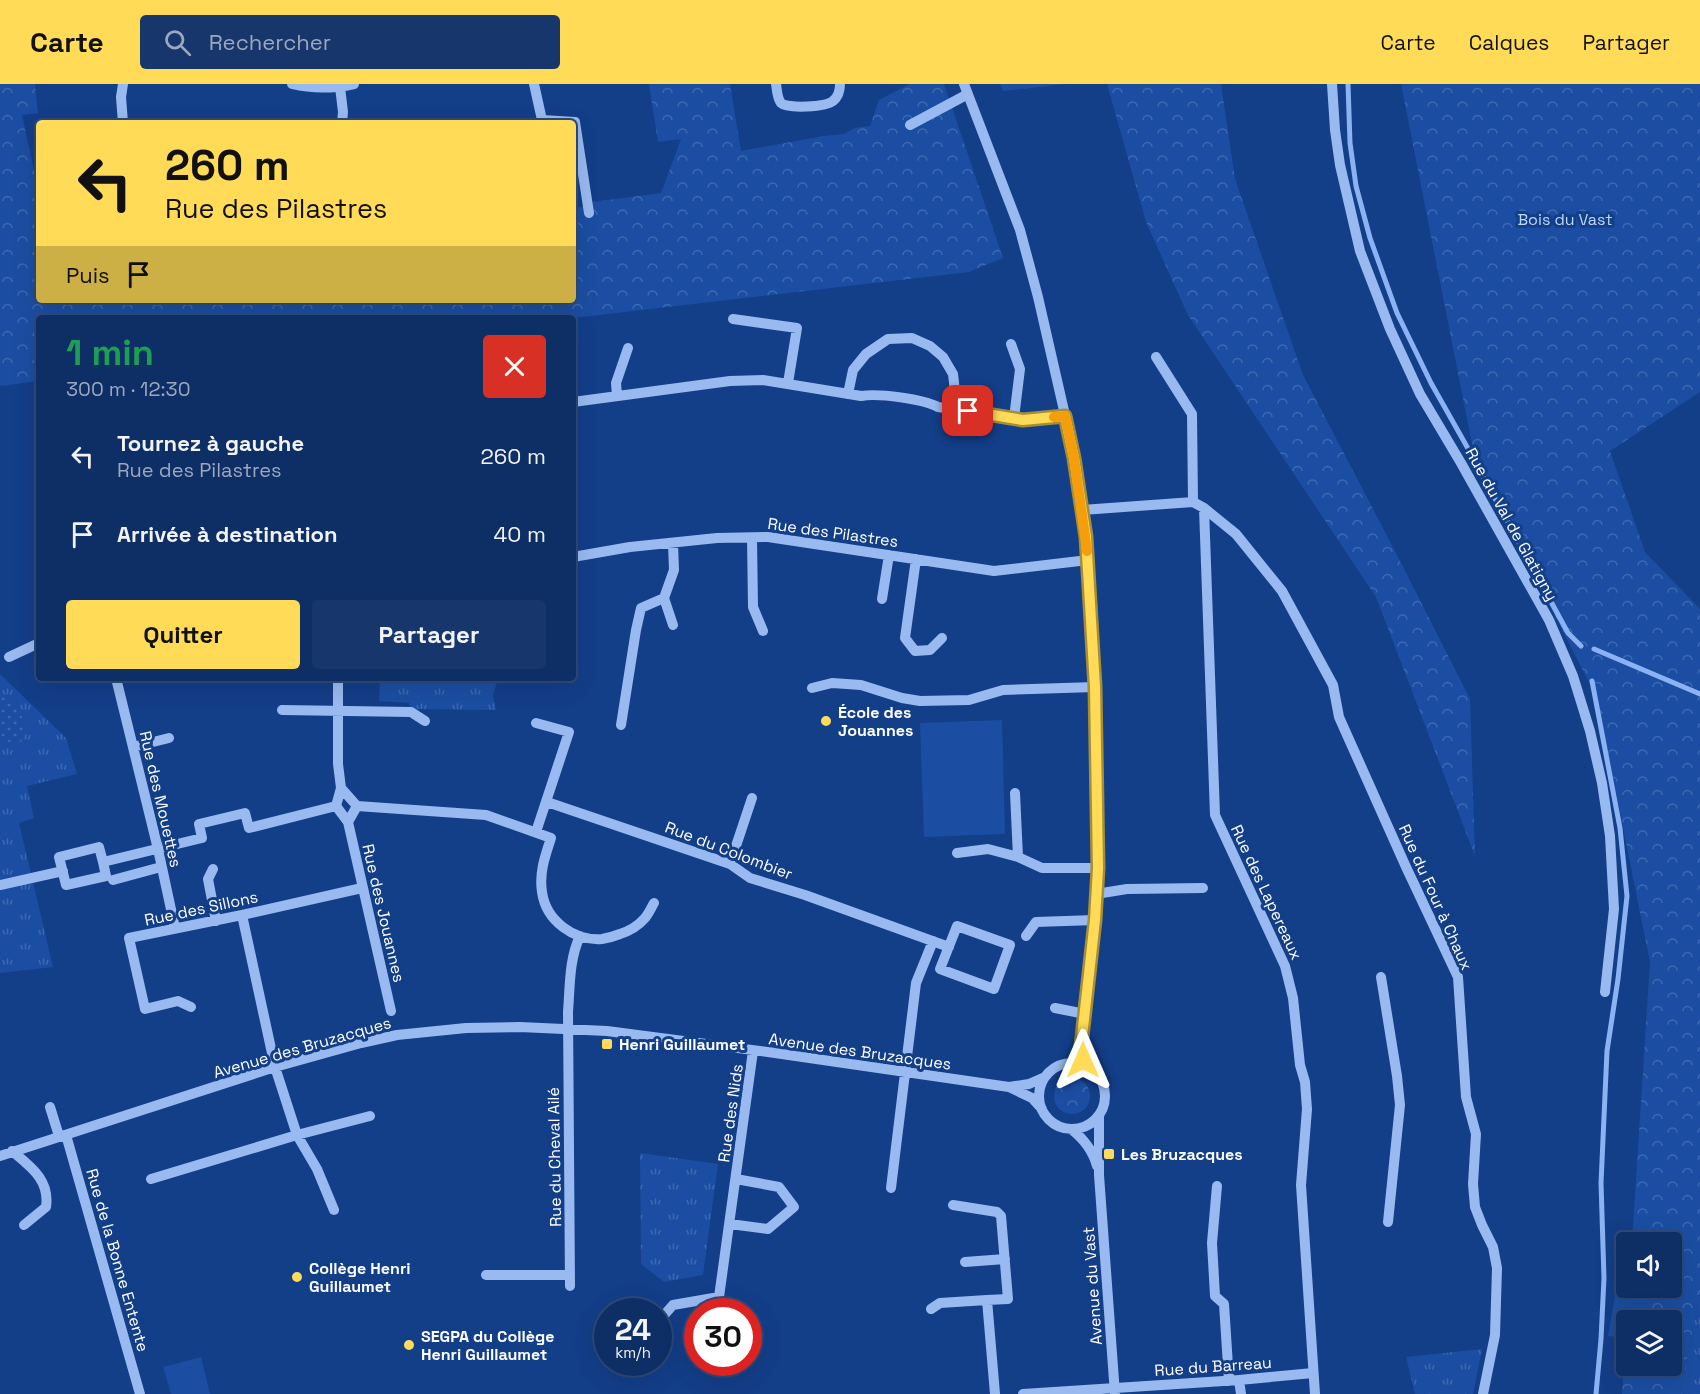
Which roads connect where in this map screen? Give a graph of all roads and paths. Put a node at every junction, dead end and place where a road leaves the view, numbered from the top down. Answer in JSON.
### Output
{"nodes":[{"id":1,"x":123,"y":84,"type":"edge"},
{"id":2,"x":292,"y":84,"type":"edge"},
{"id":3,"x":354,"y":84,"type":"edge"},
{"id":4,"x":534,"y":84,"type":"edge"},
{"id":5,"x":776,"y":84,"type":"edge"},
{"id":6,"x":840,"y":84,"type":"edge"},
{"id":7,"x":1332,"y":84,"type":"edge"},
{"id":8,"x":340,"y":87,"type":"junction"},
{"id":9,"x":966,"y":89,"type":"edge"},
{"id":10,"x":123,"y":120,"type":"edge"},
{"id":11,"x":342,"y":120,"type":"edge"},
{"id":12,"x":538,"y":120,"type":"edge"},
{"id":13,"x":910,"y":125,"type":"dead end"},
{"id":14,"x":576,"y":128,"type":"edge"},
{"id":15,"x":589,"y":213,"type":"dead end"},
{"id":16,"x":733,"y":319,"type":"dead end"},
{"id":17,"x":1011,"y":344,"type":"dead end"},
{"id":18,"x":628,"y":348,"type":"dead end"},
{"id":19,"x":1156,"y":357,"type":"dead end"},
{"id":20,"x":788,"y":383,"type":"junction"},
{"id":21,"x":848,"y":394,"type":"junction"},
{"id":22,"x":617,"y":396,"type":"junction"},
{"id":23,"x":576,"y":402,"type":"edge"},
{"id":24,"x":955,"y":410,"type":"junction"},
{"id":25,"x":1065,"y":416,"type":"junction"},
{"id":26,"x":1014,"y":418,"type":"junction"},
{"id":27,"x":1194,"y":502,"type":"junction"},
{"id":28,"x":1204,"y":508,"type":"junction"},
{"id":29,"x":1082,"y":510,"type":"junction"},
{"id":30,"x":752,"y":538,"type":"junction"},
{"id":31,"x":674,"y":543,"type":"junction"},
{"id":32,"x":889,"y":555,"type":"junction"},
{"id":33,"x":576,"y":556,"type":"edge"},
{"id":34,"x":916,"y":559,"type":"junction"},
{"id":35,"x":1088,"y":560,"type":"junction"},
{"id":36,"x":664,"y":598,"type":"junction"},
{"id":37,"x":882,"y":599,"type":"dead end"},
{"id":38,"x":673,"y":625,"type":"dead end"},
{"id":39,"x":763,"y":631,"type":"dead end"},
{"id":40,"x":942,"y":638,"type":"dead end"},
{"id":41,"x":36,"y":645,"type":"edge"},
{"id":42,"x":9,"y":657,"type":"dead end"},
{"id":43,"x":117,"y":681,"type":"edge"},
{"id":44,"x":338,"y":681,"type":"edge"},
{"id":45,"x":1095,"y":687,"type":"junction"},
{"id":46,"x":812,"y":688,"type":"dead end"},
{"id":47,"x":282,"y":710,"type":"dead end"},
{"id":48,"x":338,"y":710,"type":"junction"},
{"id":49,"x":425,"y":721,"type":"dead end"},
{"id":50,"x":536,"y":723,"type":"dead end"},
{"id":51,"x":621,"y":725,"type":"dead end"},
{"id":52,"x":169,"y":738,"type":"dead end"},
{"id":53,"x":133,"y":747,"type":"junction"},
{"id":54,"x":341,"y":788,"type":"junction"},
{"id":55,"x":1015,"y":793,"type":"dead end"},
{"id":56,"x":752,"y":798,"type":"dead end"},
{"id":57,"x":547,"y":802,"type":"junction"},
{"id":58,"x":336,"y":806,"type":"junction"},
{"id":59,"x":357,"y":806,"type":"junction"},
{"id":60,"x":348,"y":822,"type":"junction"},
{"id":61,"x":536,"y":832,"type":"junction"},
{"id":62,"x":158,"y":849,"type":"junction"},
{"id":63,"x":957,"y":853,"type":"dead end"},
{"id":64,"x":1018,"y":857,"type":"junction"},
{"id":65,"x":103,"y":862,"type":"junction"},
{"id":66,"x":730,"y":864,"type":"junction"},
{"id":67,"x":161,"y":867,"type":"junction"},
{"id":68,"x":1098,"y":868,"type":"junction"},
{"id":69,"x":213,"y":869,"type":"dead end"},
{"id":70,"x":63,"y":871,"type":"junction"},
{"id":71,"x":113,"y":880,"type":"dead end"},
{"id":72,"x":0,"y":885,"type":"edge"},
{"id":73,"x":362,"y":888,"type":"junction"},
{"id":74,"x":1203,"y":888,"type":"dead end"},
{"id":75,"x":1096,"y":894,"type":"junction"},
{"id":76,"x":654,"y":903,"type":"dead end"},
{"id":77,"x":242,"y":915,"type":"junction"},
{"id":78,"x":1095,"y":920,"type":"junction"},
{"id":79,"x":216,"y":921,"type":"junction"},
{"id":80,"x":175,"y":928,"type":"junction"},
{"id":81,"x":580,"y":936,"type":"junction"},
{"id":82,"x":1026,"y":936,"type":"dead end"},
{"id":83,"x":933,"y":941,"type":"junction"},
{"id":84,"x":949,"y":947,"type":"junction"},
{"id":85,"x":1381,"y":977,"type":"dead end"},
{"id":86,"x":1605,"y":992,"type":"dead end"},
{"id":87,"x":191,"y":1007,"type":"dead end"},
{"id":88,"x":1055,"y":1008,"type":"dead end"},
{"id":89,"x":391,"y":1011,"type":"dead end"},
{"id":90,"x":1085,"y":1014,"type":"junction"},
{"id":91,"x":568,"y":1029,"type":"junction"},
{"id":92,"x":1081,"y":1046,"type":"junction"},
{"id":93,"x":753,"y":1051,"type":"junction"},
{"id":94,"x":1068,"y":1063,"type":"junction"},
{"id":95,"x":1084,"y":1065,"type":"junction"},
{"id":96,"x":275,"y":1068,"type":"junction"},
{"id":97,"x":906,"y":1073,"type":"junction"},
{"id":98,"x":1045,"y":1077,"type":"junction"},
{"id":99,"x":1009,"y":1088,"type":"junction"},
{"id":100,"x":50,"y":1107,"type":"dead end"},
{"id":101,"x":1042,"y":1109,"type":"junction"},
{"id":102,"x":370,"y":1116,"type":"dead end"},
{"id":103,"x":1099,"y":1116,"type":"junction"},
{"id":104,"x":1071,"y":1129,"type":"junction"},
{"id":105,"x":63,"y":1136,"type":"junction"},
{"id":106,"x":297,"y":1136,"type":"junction"},
{"id":107,"x":4,"y":1155,"type":"edge"},
{"id":108,"x":1099,"y":1175,"type":"junction"},
{"id":109,"x":151,"y":1179,"type":"dead end"},
{"id":110,"x":736,"y":1179,"type":"junction"},
{"id":111,"x":1217,"y":1186,"type":"dead end"},
{"id":112,"x":891,"y":1188,"type":"dead end"},
{"id":113,"x":953,"y":1205,"type":"dead end"},
{"id":114,"x":334,"y":1210,"type":"dead end"},
{"id":115,"x":1388,"y":1222,"type":"dead end"},
{"id":116,"x":730,"y":1224,"type":"junction"},
{"id":117,"x":24,"y":1225,"type":"dead end"},
{"id":118,"x":1005,"y":1259,"type":"junction"},
{"id":119,"x":965,"y":1263,"type":"dead end"},
{"id":120,"x":486,"y":1275,"type":"dead end"},
{"id":121,"x":987,"y":1300,"type":"junction"},
{"id":122,"x":672,"y":1306,"type":"edge"},
{"id":123,"x":931,"y":1309,"type":"dead end"},
{"id":124,"x":1312,"y":1374,"type":"junction"},
{"id":125,"x":1234,"y":1380,"type":"junction"},
{"id":126,"x":1115,"y":1391,"type":"edge"},
{"id":127,"x":140,"y":1394,"type":"edge"},
{"id":128,"x":995,"y":1394,"type":"edge"},
{"id":129,"x":1023,"y":1394,"type":"edge"},
{"id":130,"x":1241,"y":1394,"type":"edge"},
{"id":131,"x":1315,"y":1394,"type":"edge"},
{"id":132,"x":1483,"y":1394,"type":"edge"}],
"edges":[{"from":1,"to":10,"type":"street"},
{"from":2,"to":8,"type":"street"},
{"from":3,"to":8,"type":"street"},
{"from":4,"to":12,"type":"street"},
{"from":5,"to":6,"type":"street"},
{"from":7,"to":86,"type":"street","name":"Rue du Val de Glatigny"},
{"from":8,"to":11,"type":"street"},
{"from":9,"to":13,"type":"street"},
{"from":9,"to":25,"type":"street"},
{"from":14,"to":15,"type":"street"},
{"from":16,"to":20,"type":"street"},
{"from":17,"to":26,"type":"street"},
{"from":18,"to":22,"type":"street"},
{"from":19,"to":27,"type":"street"},
{"from":20,"to":21,"type":"street"},
{"from":20,"to":22,"type":"street"},
{"from":21,"to":24,"type":"street"},
{"from":21,"to":24,"type":"street"},
{"from":22,"to":23,"type":"street"},
{"from":24,"to":26,"type":"street"},
{"from":25,"to":26,"type":"street"},
{"from":25,"to":29,"type":"street"},
{"from":27,"to":28,"type":"street","name":"Rue du Four à Chaux"},
{"from":27,"to":29,"type":"street"},
{"from":28,"to":124,"type":"street","name":"Rue des Lapereaux"},
{"from":28,"to":132,"type":"street","name":"Rue du Four à Chaux"},
{"from":29,"to":35,"type":"street"},
{"from":30,"to":31,"type":"street","name":"Rue des Pilastres"},
{"from":30,"to":32,"type":"street","name":"Rue des Pilastres"},
{"from":30,"to":39,"type":"street"},
{"from":31,"to":33,"type":"street","name":"Rue des Pilastres"},
{"from":31,"to":36,"type":"street"},
{"from":32,"to":34,"type":"street","name":"Rue des Pilastres"},
{"from":32,"to":37,"type":"street"},
{"from":34,"to":35,"type":"street","name":"Rue des Pilastres"},
{"from":34,"to":40,"type":"street"},
{"from":35,"to":45,"type":"street"},
{"from":36,"to":38,"type":"street"},
{"from":36,"to":51,"type":"street"},
{"from":41,"to":42,"type":"street"},
{"from":43,"to":53,"type":"street","name":"Rue des Mouettes"},
{"from":44,"to":48,"type":"street"},
{"from":45,"to":46,"type":"street"},
{"from":45,"to":68,"type":"street"},
{"from":47,"to":48,"type":"street"},
{"from":48,"to":49,"type":"street"},
{"from":48,"to":54,"type":"street"},
{"from":50,"to":57,"type":"street"},
{"from":52,"to":53,"type":"street"},
{"from":53,"to":62,"type":"street","name":"Rue des Mouettes"},
{"from":54,"to":58,"type":"street"},
{"from":54,"to":59,"type":"street"},
{"from":55,"to":64,"type":"street"},
{"from":56,"to":66,"type":"street"},
{"from":57,"to":61,"type":"street"},
{"from":57,"to":66,"type":"street","name":"Rue du Colombier"},
{"from":58,"to":60,"type":"street","name":"Rue des Jouannes"},
{"from":58,"to":62,"type":"street"},
{"from":59,"to":60,"type":"street"},
{"from":59,"to":61,"type":"street"},
{"from":60,"to":73,"type":"street","name":"Rue des Jouannes"},
{"from":61,"to":81,"type":"street"},
{"from":62,"to":65,"type":"street"},
{"from":62,"to":67,"type":"street","name":"Rue des Mouettes"},
{"from":63,"to":64,"type":"street"},
{"from":64,"to":68,"type":"street"},
{"from":65,"to":70,"type":"street"},
{"from":65,"to":70,"type":"street"},
{"from":66,"to":83,"type":"street","name":"Rue du Colombier"},
{"from":67,"to":71,"type":"street"},
{"from":67,"to":80,"type":"street","name":"Rue des Mouettes"},
{"from":68,"to":75,"type":"street"},
{"from":69,"to":79,"type":"street"},
{"from":70,"to":72,"type":"street"},
{"from":73,"to":77,"type":"street","name":"Rue des Sillons"},
{"from":73,"to":89,"type":"street","name":"Rue des Jouannes"},
{"from":74,"to":75,"type":"street"},
{"from":75,"to":78,"type":"street"},
{"from":76,"to":81,"type":"street"},
{"from":77,"to":79,"type":"street","name":"Rue des Sillons"},
{"from":77,"to":96,"type":"street"},
{"from":78,"to":82,"type":"street"},
{"from":78,"to":90,"type":"street"},
{"from":79,"to":80,"type":"street","name":"Rue des Sillons"},
{"from":80,"to":87,"type":"street","name":"Rue des Sillons"},
{"from":81,"to":91,"type":"street","name":"Rue du Cheval Ailé"},
{"from":83,"to":84,"type":"street","name":"Rue du Colombier"},
{"from":83,"to":97,"type":"street"},
{"from":84,"to":84,"type":"street"},
{"from":85,"to":115,"type":"street"},
{"from":88,"to":90,"type":"street"},
{"from":90,"to":92,"type":"street"},
{"from":91,"to":93,"type":"street","name":"Avenue des Bruzacques"},
{"from":91,"to":96,"type":"street","name":"Avenue des Bruzacques"},
{"from":91,"to":120,"type":"street","name":"Rue du Cheval Ailé"},
{"from":92,"to":94,"type":"street"},
{"from":92,"to":95,"type":"street"},
{"from":93,"to":97,"type":"street","name":"Avenue des Bruzacques"},
{"from":93,"to":110,"type":"street","name":"Rue des Nids"},
{"from":94,"to":95,"type":"street"},
{"from":94,"to":98,"type":"street"},
{"from":95,"to":103,"type":"street"},
{"from":96,"to":105,"type":"street","name":"Avenue des Bruzacques"},
{"from":96,"to":106,"type":"street"},
{"from":97,"to":99,"type":"street","name":"Avenue des Bruzacques"},
{"from":97,"to":112,"type":"street"},
{"from":98,"to":99,"type":"street","name":"Avenue des Bruzacques"},
{"from":98,"to":101,"type":"street"},
{"from":99,"to":101,"type":"street","name":"Avenue des Bruzacques"},
{"from":100,"to":105,"type":"street","name":"Rue de la Bonne Entente"},
{"from":101,"to":104,"type":"street"},
{"from":102,"to":106,"type":"street"},
{"from":103,"to":104,"type":"street"},
{"from":103,"to":108,"type":"street","name":"Avenue du Vast"},
{"from":104,"to":108,"type":"street","name":"Avenue du Vast"},
{"from":105,"to":107,"type":"street","name":"Avenue des Bruzacques"},
{"from":105,"to":127,"type":"street","name":"Rue de la Bonne Entente"},
{"from":106,"to":109,"type":"street"},
{"from":106,"to":114,"type":"street"},
{"from":107,"to":117,"type":"street"},
{"from":108,"to":126,"type":"street","name":"Avenue du Vast"},
{"from":110,"to":116,"type":"street","name":"Rue des Nids"},
{"from":110,"to":116,"type":"street","name":"Rue des Nids"},
{"from":111,"to":125,"type":"street"},
{"from":113,"to":118,"type":"street"},
{"from":116,"to":122,"type":"street","name":"Rue des Nids"},
{"from":118,"to":119,"type":"street"},
{"from":118,"to":121,"type":"street"},
{"from":121,"to":123,"type":"street"},
{"from":121,"to":128,"type":"street"},
{"from":124,"to":125,"type":"street","name":"Rue du Barreau"},
{"from":124,"to":131,"type":"street","name":"Rue des Lapereaux"},
{"from":125,"to":126,"type":"street","name":"Rue du Barreau"},
{"from":125,"to":130,"type":"street"},
{"from":126,"to":129,"type":"street","name":"Rue du Barreau"}]}
